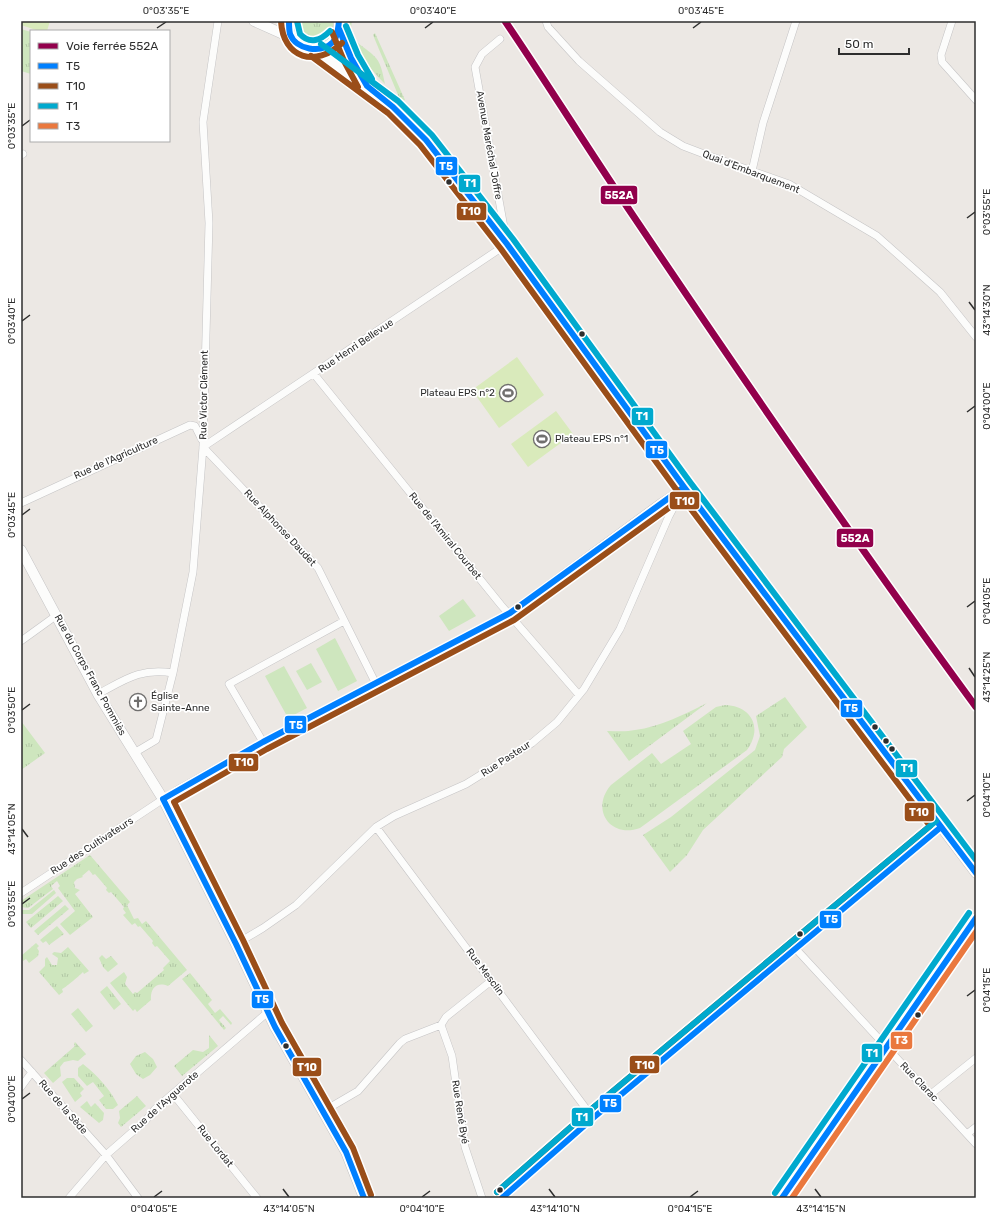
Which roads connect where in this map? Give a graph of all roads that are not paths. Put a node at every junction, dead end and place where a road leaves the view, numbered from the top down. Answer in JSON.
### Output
{"nodes":[{"id":1,"x":218,"y":21,"type":"edge"},
{"id":2,"x":254,"y":21,"type":"edge"},
{"id":3,"x":289,"y":21,"type":"edge"},
{"id":4,"x":546,"y":21,"type":"edge"},
{"id":5,"x":796,"y":21,"type":"edge"},
{"id":6,"x":952,"y":21,"type":"edge"},
{"id":7,"x":339,"y":25,"type":"edge"},
{"id":8,"x":292,"y":38,"type":"junction"},
{"id":9,"x":500,"y":39,"type":"dead end"},
{"id":10,"x":316,"y":50,"type":"junction"},
{"id":11,"x":370,"y":89,"type":"junction"},
{"id":12,"x":976,"y":100,"type":"edge"},
{"id":13,"x":752,"y":170,"type":"junction"},
{"id":14,"x":507,"y":244,"type":"junction"},
{"id":15,"x":976,"y":337,"type":"edge"},
{"id":16,"x":314,"y":374,"type":"junction"},
{"id":17,"x":203,"y":445,"type":"junction"},
{"id":18,"x":684,"y":488,"type":"junction"},
{"id":19,"x":21,"y":503,"type":"edge"},
{"id":20,"x":21,"y":550,"type":"edge"},
{"id":21,"x":510,"y":613,"type":"junction"},
{"id":22,"x":58,"y":615,"type":"junction"},
{"id":23,"x":344,"y":621,"type":"junction"},
{"id":24,"x":21,"y":641,"type":"edge"},
{"id":25,"x":173,"y":673,"type":"junction"},
{"id":26,"x":375,"y":682,"type":"junction"},
{"id":27,"x":98,"y":694,"type":"junction"},
{"id":28,"x":580,"y":695,"type":"junction"},
{"id":29,"x":263,"y":742,"type":"junction"},
{"id":30,"x":134,"y":753,"type":"junction"},
{"id":31,"x":163,"y":799,"type":"junction"},
{"id":32,"x":376,"y":827,"type":"junction"},
{"id":33,"x":941,"y":827,"type":"junction"},
{"id":34,"x":976,"y":873,"type":"edge"},
{"id":35,"x":21,"y":893,"type":"edge"},
{"id":36,"x":976,"y":918,"type":"edge"},
{"id":37,"x":236,"y":944,"type":"junction"},
{"id":38,"x":796,"y":949,"type":"junction"},
{"id":39,"x":491,"y":981,"type":"junction"},
{"id":40,"x":268,"y":1012,"type":"junction"},
{"id":41,"x":441,"y":1025,"type":"junction"},
{"id":42,"x":886,"y":1047,"type":"junction"},
{"id":43,"x":976,"y":1058,"type":"edge"},
{"id":44,"x":21,"y":1060,"type":"edge"},
{"id":45,"x":32,"y":1072,"type":"junction"},
{"id":46,"x":21,"y":1087,"type":"edge"},
{"id":47,"x":173,"y":1094,"type":"junction"},
{"id":48,"x":931,"y":1094,"type":"junction"},
{"id":49,"x":322,"y":1112,"type":"junction"},
{"id":50,"x":593,"y":1118,"type":"junction"},
{"id":51,"x":976,"y":1127,"type":"edge"},
{"id":52,"x":967,"y":1134,"type":"junction"},
{"id":53,"x":976,"y":1144,"type":"edge"},
{"id":54,"x":106,"y":1155,"type":"junction"},
{"id":55,"x":504,"y":1197,"type":"edge"},
{"id":56,"x":69,"y":1198,"type":"edge"},
{"id":57,"x":138,"y":1198,"type":"edge"},
{"id":58,"x":257,"y":1198,"type":"edge"},
{"id":59,"x":364,"y":1198,"type":"edge"},
{"id":60,"x":482,"y":1198,"type":"edge"},
{"id":61,"x":782,"y":1198,"type":"edge"}],
"edges":[{"from":1,"to":17,"type":"street","name":"Rue Victor Clément"},
{"from":2,"to":8,"type":"main road"},
{"from":3,"to":8,"type":"main road"},
{"from":4,"to":13,"type":"street","name":"Quai d'Embarquement"},
{"from":5,"to":13,"type":"street"},
{"from":6,"to":12,"type":"street"},
{"from":7,"to":10,"type":"main road"},
{"from":7,"to":11,"type":"main road"},
{"from":8,"to":10,"type":"main road"},
{"from":9,"to":14,"type":"street","name":"Avenue Maréchal Joffre"},
{"from":10,"to":11,"type":"main road"},
{"from":11,"to":14,"type":"main road"},
{"from":13,"to":15,"type":"street","name":"Quai d'Embarquement"},
{"from":14,"to":16,"type":"street","name":"Rue Henri Bellevue"},
{"from":14,"to":18,"type":"main road","name":"Avenue Maréchal Joffre"},
{"from":16,"to":17,"type":"street","name":"Rue Henri Bellevue"},
{"from":16,"to":21,"type":"street","name":"Rue de l'Amiral Courbet"},
{"from":17,"to":19,"type":"street","name":"Rue de l'Agriculture"},
{"from":17,"to":23,"type":"street","name":"Rue Alphonse Daudet"},
{"from":17,"to":25,"type":"street","name":"Rue Victor Clément"},
{"from":18,"to":21,"type":"street","name":"Rue des Cultivateurs"},
{"from":18,"to":28,"type":"street","name":"Rue Pasteur"},
{"from":18,"to":33,"type":"main road","name":"Avenue Maréchal Joffre"},
{"from":20,"to":22,"type":"main road","name":"Rue du Corps Franc Pommiès"},
{"from":21,"to":26,"type":"street","name":"Rue des Cultivateurs"},
{"from":21,"to":28,"type":"street","name":"Rue de l'Amiral Courbet"},
{"from":22,"to":24,"type":"street"},
{"from":22,"to":27,"type":"main road","name":"Rue du Corps Franc Pommiès"},
{"from":23,"to":26,"type":"street","name":"Rue Alphonse Daudet"},
{"from":23,"to":29,"type":"street"},
{"from":25,"to":27,"type":"street"},
{"from":25,"to":30,"type":"street","name":"Rue Victor Clément"},
{"from":26,"to":29,"type":"street","name":"Rue des Cultivateurs"},
{"from":27,"to":30,"type":"main road","name":"Rue du Corps Franc Pommiès"},
{"from":28,"to":32,"type":"street","name":"Rue Pasteur"},
{"from":29,"to":31,"type":"street","name":"Rue des Cultivateurs"},
{"from":30,"to":31,"type":"main road","name":"Rue du Corps Franc Pommiès"},
{"from":31,"to":35,"type":"street","name":"Rue des Cultivateurs"},
{"from":31,"to":37,"type":"main road","name":"Rue du Corps Franc Pommiès"},
{"from":32,"to":37,"type":"street","name":"Rue Pasteur"},
{"from":32,"to":39,"type":"street","name":"Rue Mesclin"},
{"from":33,"to":34,"type":"main road","name":"Avenue Maréchal Joffre"},
{"from":33,"to":38,"type":"street"},
{"from":36,"to":42,"type":"main road"},
{"from":37,"to":40,"type":"main road","name":"Rue du Corps Franc Pommiès"},
{"from":38,"to":42,"type":"street","name":"Rue Clarac"},
{"from":38,"to":50,"type":"street"},
{"from":39,"to":41,"type":"street"},
{"from":39,"to":50,"type":"street","name":"Rue Mesclin"},
{"from":40,"to":47,"type":"street","name":"Rue de l'Ayguerote"},
{"from":40,"to":49,"type":"main road","name":"Rue du Corps Franc Pommiès"},
{"from":41,"to":49,"type":"street"},
{"from":41,"to":60,"type":"street","name":"Rue René Byé"},
{"from":42,"to":48,"type":"street","name":"Rue Clarac"},
{"from":42,"to":61,"type":"main road"},
{"from":43,"to":48,"type":"street"},
{"from":44,"to":45,"type":"street","name":"Rue de la Sède"},
{"from":45,"to":46,"type":"street"},
{"from":45,"to":54,"type":"street","name":"Rue de la Sède"},
{"from":47,"to":54,"type":"street","name":"Rue de l'Ayguerote"},
{"from":47,"to":58,"type":"street","name":"Rue Lordat"},
{"from":48,"to":52,"type":"street","name":"Rue Clarac"},
{"from":49,"to":59,"type":"main road","name":"Rue du Corps Franc Pommiès"},
{"from":50,"to":55,"type":"street"},
{"from":51,"to":52,"type":"street"},
{"from":52,"to":53,"type":"street","name":"Rue Clarac"},
{"from":54,"to":56,"type":"street","name":"Rue de l'Ayguerote"},
{"from":54,"to":57,"type":"street","name":"Rue de la Sède"}]}
